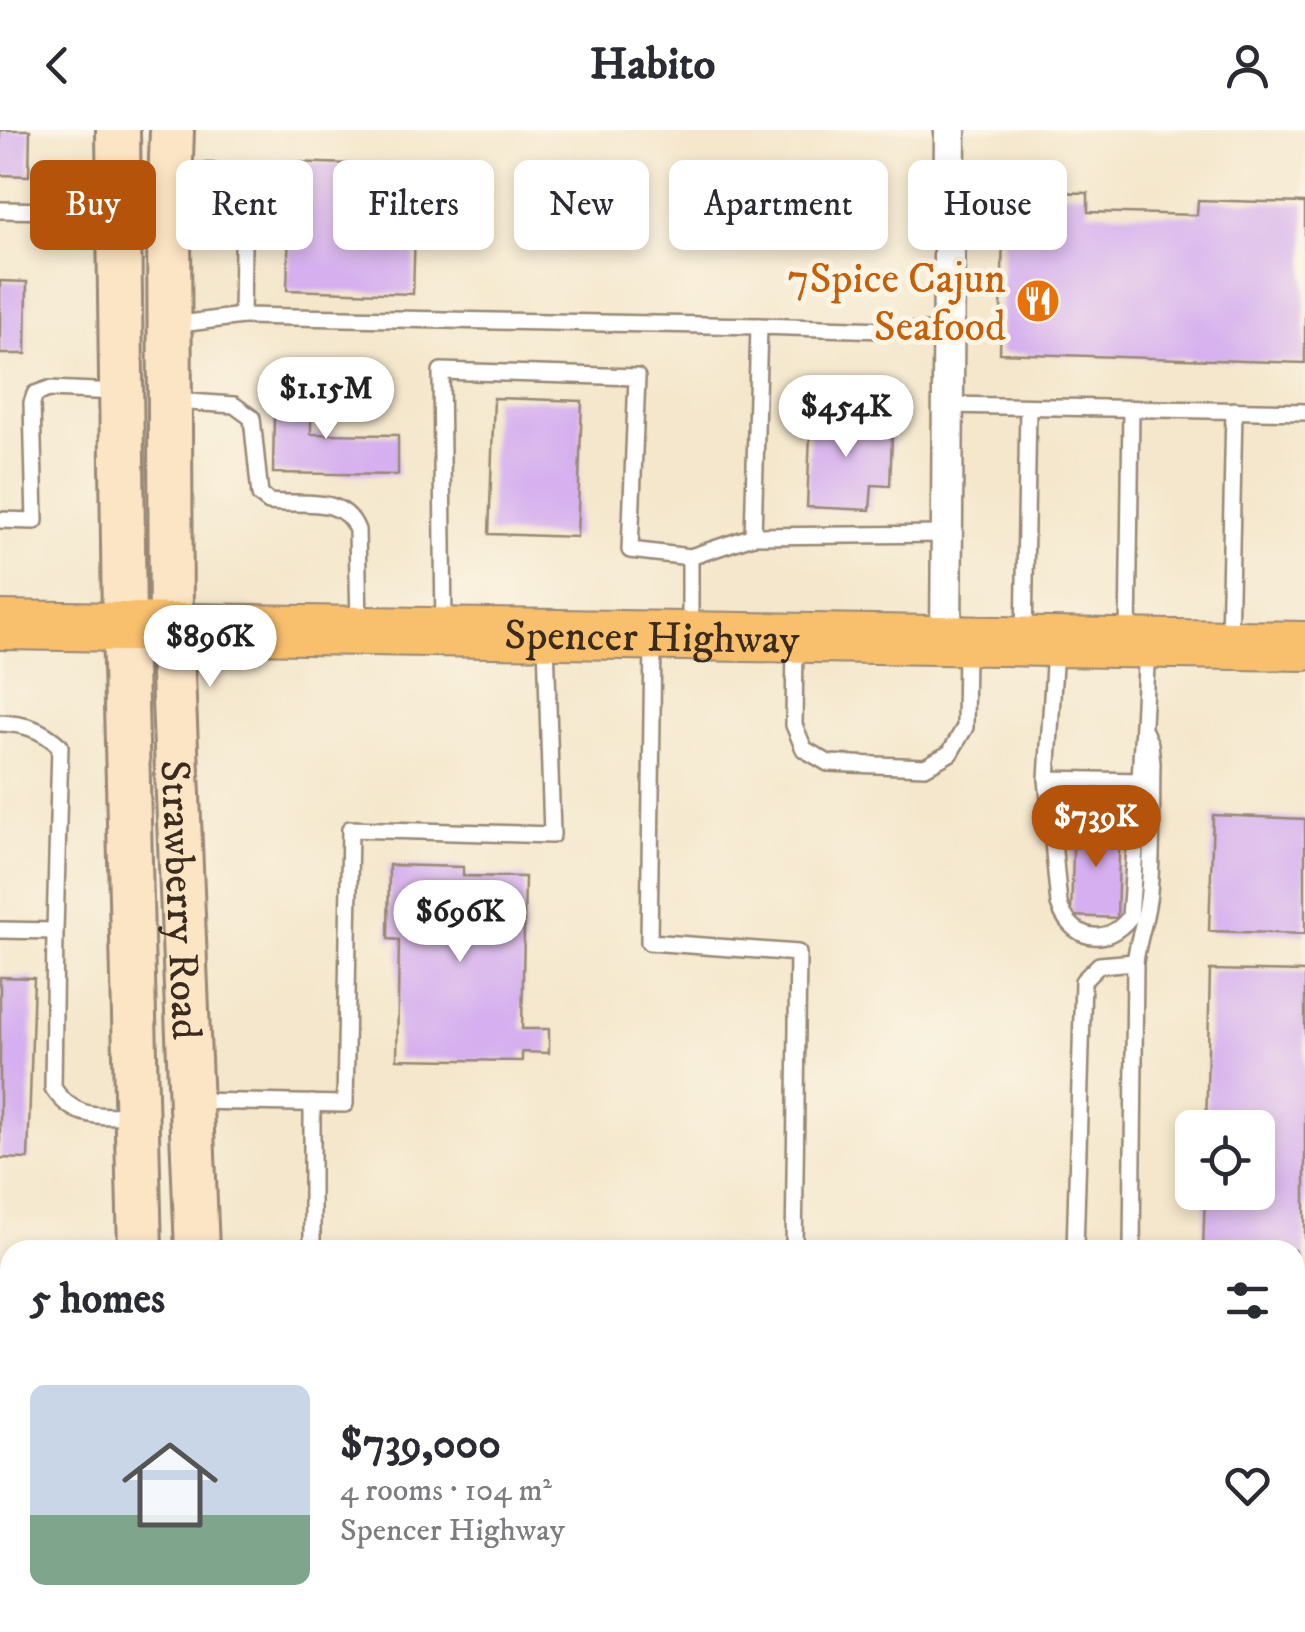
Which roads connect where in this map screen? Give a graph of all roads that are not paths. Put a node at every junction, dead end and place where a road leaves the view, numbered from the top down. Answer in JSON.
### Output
{"nodes":[{"id":1,"x":118,"y":130,"type":"edge"},
{"id":2,"x":950,"y":130,"type":"edge"},
{"id":3,"x":171,"y":151,"type":"edge"},
{"id":4,"x":118,"y":160,"type":"edge"},
{"id":5,"x":0,"y":210,"type":"edge"},
{"id":6,"x":30,"y":211,"type":"edge"},
{"id":7,"x":119,"y":250,"type":"edge"},
{"id":8,"x":242,"y":316,"type":"junction"},
{"id":9,"x":169,"y":326,"type":"junction"},
{"id":10,"x":759,"y":326,"type":"junction"},
{"id":11,"x":948,"y":332,"type":"junction"},
{"id":12,"x":121,"y":392,"type":"junction"},
{"id":13,"x":170,"y":400,"type":"junction"},
{"id":14,"x":948,"y":405,"type":"junction"},
{"id":15,"x":1028,"y":407,"type":"junction"},
{"id":16,"x":1132,"y":409,"type":"junction"},
{"id":17,"x":1234,"y":410,"type":"junction"},
{"id":18,"x":1305,"y":412,"type":"edge"},
{"id":19,"x":0,"y":520,"type":"edge"},
{"id":20,"x":946,"y":534,"type":"junction"},
{"id":21,"x":752,"y":536,"type":"junction"},
{"id":22,"x":690,"y":557,"type":"junction"},
{"id":23,"x":0,"y":625,"type":"edge"},
{"id":24,"x":124,"y":627,"type":"junction"},
{"id":25,"x":171,"y":628,"type":"junction"},
{"id":26,"x":359,"y":631,"type":"junction"},
{"id":27,"x":444,"y":632,"type":"junction"},
{"id":28,"x":545,"y":634,"type":"junction"},
{"id":29,"x":671,"y":636,"type":"junction"},
{"id":30,"x":795,"y":638,"type":"junction"},
{"id":31,"x":956,"y":640,"type":"junction"},
{"id":32,"x":1039,"y":642,"type":"junction"},
{"id":33,"x":1138,"y":643,"type":"junction"},
{"id":34,"x":1229,"y":644,"type":"junction"},
{"id":35,"x":1305,"y":646,"type":"edge"},
{"id":36,"x":0,"y":723,"type":"edge"},
{"id":37,"x":1143,"y":729,"type":"junction"},
{"id":38,"x":1047,"y":779,"type":"junction"},
{"id":39,"x":1140,"y":780,"type":"junction"},
{"id":40,"x":0,"y":930,"type":"edge"},
{"id":41,"x":55,"y":931,"type":"junction"},
{"id":42,"x":1134,"y":962,"type":"junction"},
{"id":43,"x":191,"y":1100,"type":"junction"},
{"id":44,"x":312,"y":1103,"type":"junction"},
{"id":45,"x":136,"y":1116,"type":"junction"},
{"id":46,"x":140,"y":1240,"type":"edge"},
{"id":47,"x":196,"y":1240,"type":"edge"},
{"id":48,"x":312,"y":1240,"type":"edge"},
{"id":49,"x":794,"y":1240,"type":"edge"},
{"id":50,"x":1075,"y":1240,"type":"edge"},
{"id":51,"x":1132,"y":1240,"type":"edge"}],
"edges":[{"from":1,"to":4,"type":"street","name":"Strawberry Road"},
{"from":2,"to":11,"type":"street"},
{"from":3,"to":8,"type":"lane"},
{"from":3,"to":9,"type":"street","name":"Strawberry Road"},
{"from":5,"to":6,"type":"lane"},
{"from":7,"to":12,"type":"street","name":"Strawberry Road"},
{"from":8,"to":9,"type":"lane"},
{"from":8,"to":10,"type":"lane"},
{"from":9,"to":13,"type":"street","name":"Strawberry Road"},
{"from":10,"to":11,"type":"lane"},
{"from":10,"to":21,"type":"lane"},
{"from":11,"to":14,"type":"street"},
{"from":12,"to":19,"type":"lane"},
{"from":12,"to":24,"type":"street","name":"Strawberry Road"},
{"from":13,"to":25,"type":"street","name":"Strawberry Road"},
{"from":13,"to":26,"type":"lane"},
{"from":14,"to":15,"type":"lane"},
{"from":14,"to":20,"type":"street"},
{"from":15,"to":16,"type":"lane"},
{"from":15,"to":32,"type":"lane"},
{"from":16,"to":17,"type":"lane"},
{"from":16,"to":33,"type":"lane"},
{"from":17,"to":18,"type":"lane"},
{"from":17,"to":34,"type":"lane"},
{"from":20,"to":21,"type":"lane"},
{"from":20,"to":31,"type":"street"},
{"from":21,"to":22,"type":"lane"},
{"from":22,"to":27,"type":"lane"},
{"from":22,"to":29,"type":"lane"},
{"from":23,"to":24,"type":"main road","name":"Spencer Highway"},
{"from":24,"to":25,"type":"main road","name":"Spencer Highway"},
{"from":24,"to":45,"type":"street","name":"Strawberry Road"},
{"from":25,"to":26,"type":"main road","name":"Spencer Highway"},
{"from":25,"to":43,"type":"street","name":"Strawberry Road"},
{"from":26,"to":27,"type":"main road","name":"Spencer Highway"},
{"from":27,"to":28,"type":"main road","name":"Spencer Highway"},
{"from":28,"to":29,"type":"main road","name":"Spencer Highway"},
{"from":28,"to":44,"type":"lane"},
{"from":29,"to":30,"type":"main road","name":"Spencer Highway"},
{"from":29,"to":49,"type":"lane"},
{"from":30,"to":31,"type":"main road","name":"Spencer Highway"},
{"from":30,"to":31,"type":"lane"},
{"from":31,"to":32,"type":"main road","name":"Spencer Highway"},
{"from":32,"to":33,"type":"main road","name":"Spencer Highway"},
{"from":32,"to":38,"type":"lane"},
{"from":33,"to":34,"type":"main road","name":"Spencer Highway"},
{"from":33,"to":37,"type":"lane"},
{"from":34,"to":35,"type":"main road","name":"Spencer Highway"},
{"from":36,"to":41,"type":"lane"},
{"from":37,"to":39,"type":"lane"},
{"from":37,"to":42,"type":"lane"},
{"from":38,"to":39,"type":"lane"},
{"from":38,"to":39,"type":"lane"},
{"from":40,"to":41,"type":"lane"},
{"from":41,"to":45,"type":"lane"},
{"from":42,"to":50,"type":"lane"},
{"from":42,"to":51,"type":"lane"},
{"from":43,"to":44,"type":"lane"},
{"from":43,"to":47,"type":"street","name":"Strawberry Road"},
{"from":44,"to":48,"type":"lane"},
{"from":45,"to":46,"type":"street","name":"Strawberry Road"}]}
